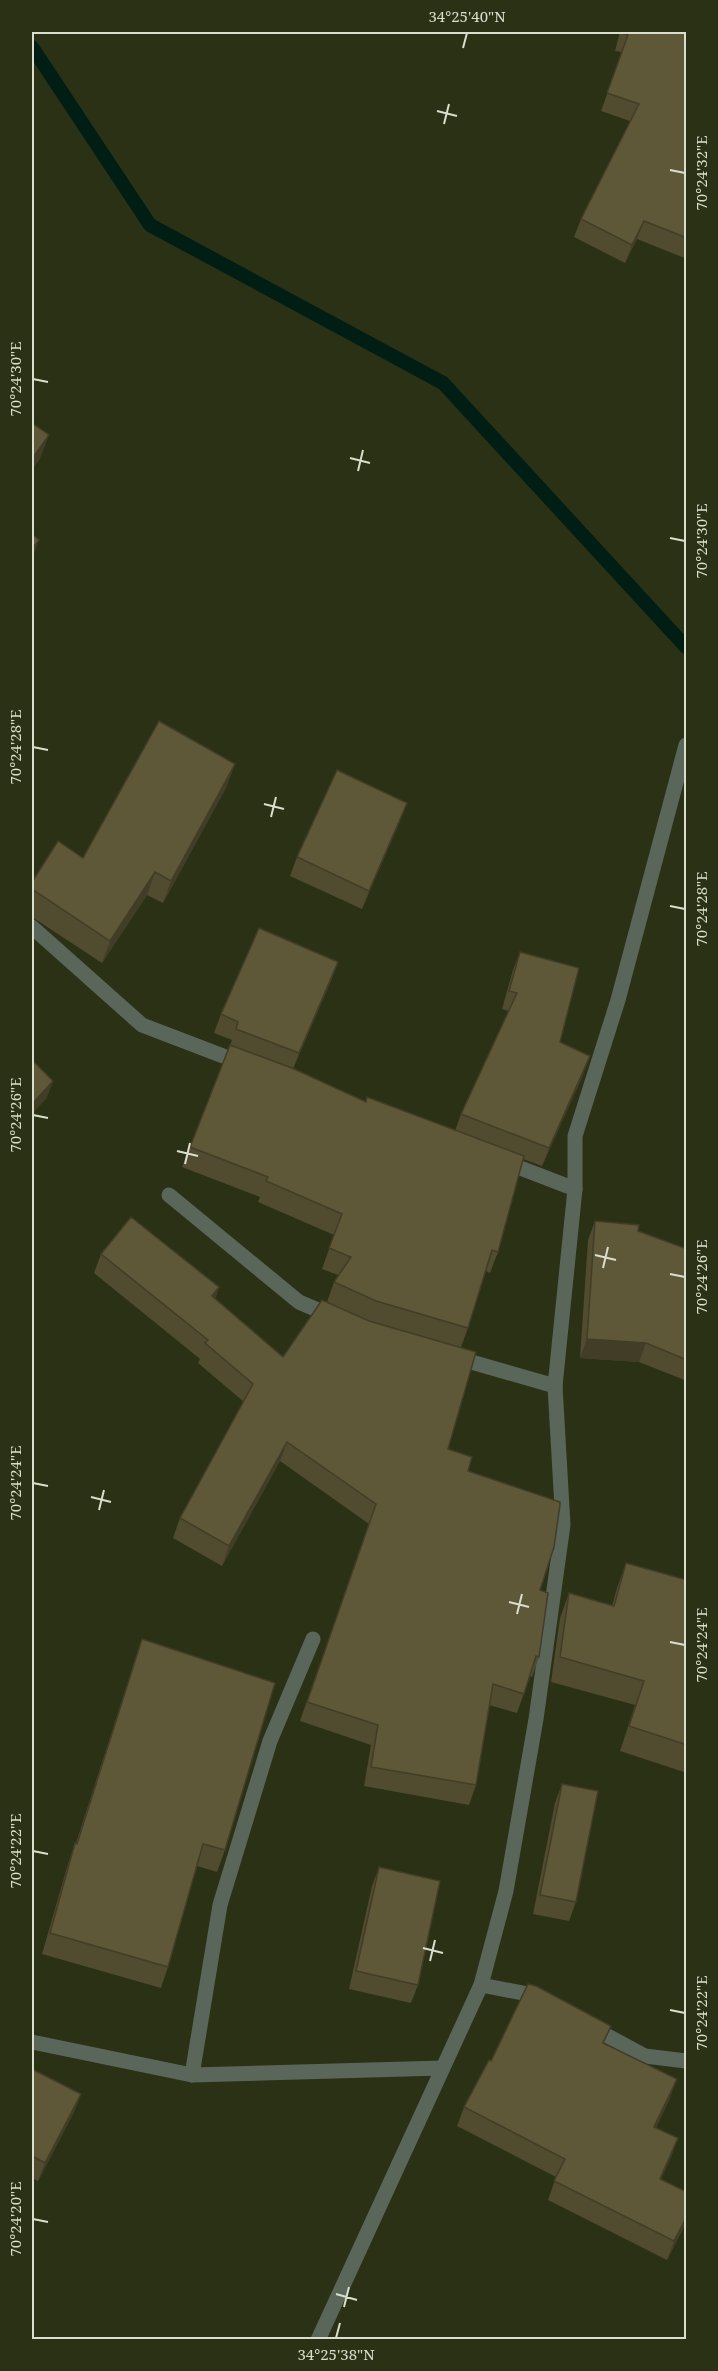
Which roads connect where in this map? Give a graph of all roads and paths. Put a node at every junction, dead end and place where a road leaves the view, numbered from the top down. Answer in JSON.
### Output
{"nodes":[{"id":1,"x":687,"y":745,"type":"edge"},
{"id":2,"x":32,"y":927,"type":"edge"},
{"id":3,"x":253,"y":1067,"type":"edge"},
{"id":4,"x":486,"y":1155,"type":"edge"},
{"id":5,"x":575,"y":1188,"type":"junction"},
{"id":6,"x":169,"y":1195,"type":"dead end"},
{"id":7,"x":346,"y":1323,"type":"edge"},
{"id":8,"x":443,"y":1354,"type":"edge"},
{"id":9,"x":555,"y":1386,"type":"junction"},
{"id":10,"x":313,"y":1639,"type":"dead end"},
{"id":11,"x":481,"y":1985,"type":"junction"},
{"id":12,"x":553,"y":2007,"type":"edge"},
{"id":13,"x":574,"y":2018,"type":"edge"},
{"id":14,"x":32,"y":2042,"type":"edge"},
{"id":15,"x":687,"y":2061,"type":"edge"},
{"id":16,"x":442,"y":2068,"type":"junction"},
{"id":17,"x":192,"y":2075,"type":"junction"},
{"id":18,"x":318,"y":2340,"type":"edge"}],
"edges":[{"from":1,"to":5,"type":"street"},
{"from":2,"to":3,"type":"street"},
{"from":4,"to":5,"type":"street"},
{"from":5,"to":9,"type":"street"},
{"from":6,"to":7,"type":"street"},
{"from":8,"to":9,"type":"street"},
{"from":9,"to":11,"type":"street"},
{"from":10,"to":17,"type":"street"},
{"from":11,"to":12,"type":"street"},
{"from":11,"to":16,"type":"street"},
{"from":13,"to":15,"type":"street"},
{"from":14,"to":17,"type":"street"},
{"from":16,"to":17,"type":"street"},
{"from":16,"to":18,"type":"street"}]}
